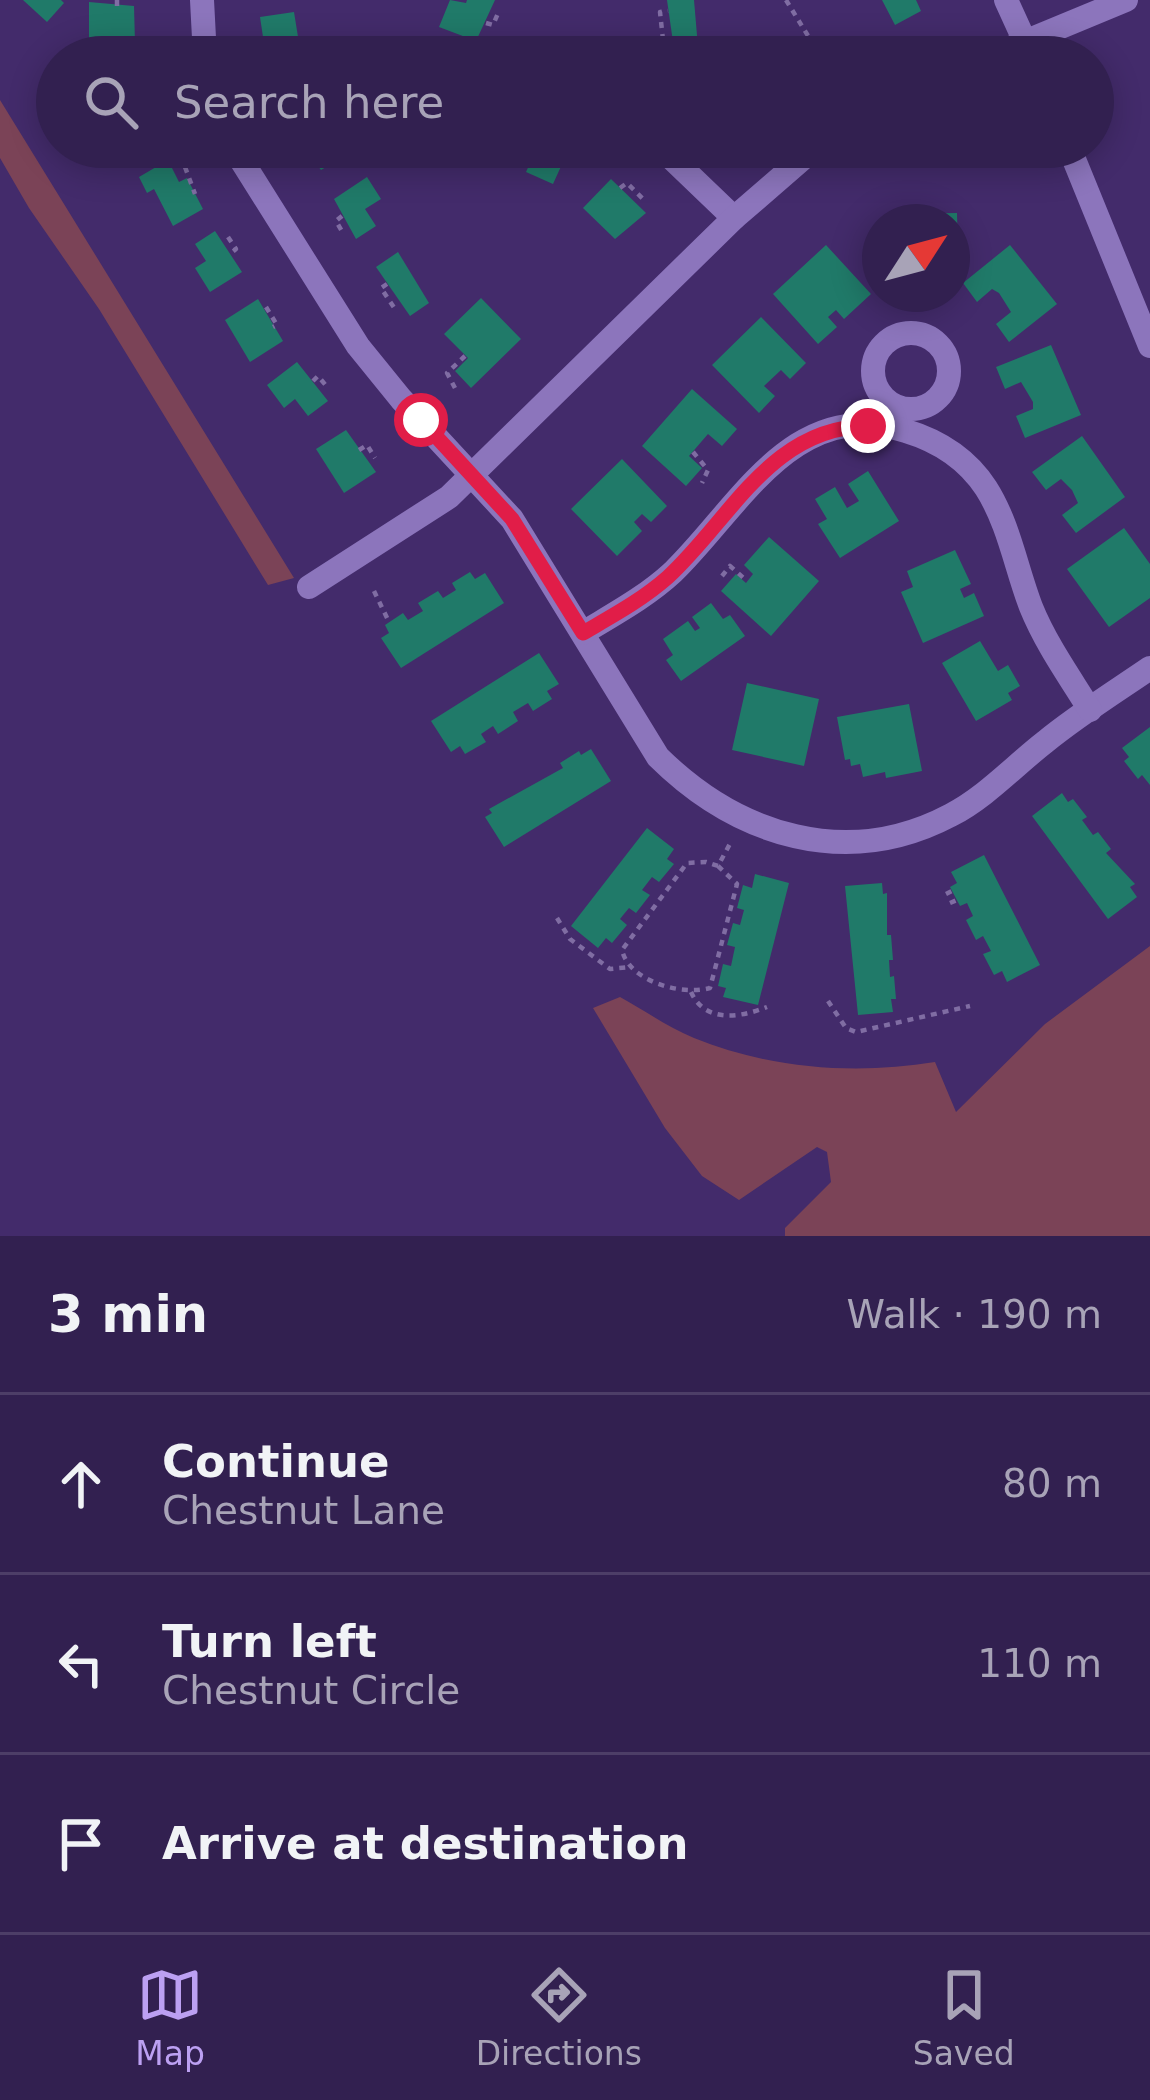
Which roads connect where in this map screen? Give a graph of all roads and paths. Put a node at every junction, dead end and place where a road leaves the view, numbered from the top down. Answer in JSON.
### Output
{"nodes":[{"id":1,"x":202,"y":0,"type":"edge"},
{"id":2,"x":786,"y":0,"type":"edge"},
{"id":3,"x":1006,"y":0,"type":"edge"},
{"id":4,"x":1126,"y":0,"type":"edge"},
{"id":5,"x":499,"y":11,"type":"dead end"},
{"id":6,"x":668,"y":11,"type":"dead end"},
{"id":7,"x":486,"y":23,"type":"dead end"},
{"id":8,"x":204,"y":36,"type":"edge"},
{"id":9,"x":663,"y":36,"type":"edge"},
{"id":10,"x":808,"y":36,"type":"edge"},
{"id":11,"x":1023,"y":36,"type":"edge"},
{"id":12,"x":1055,"y":36,"type":"edge"},
{"id":13,"x":185,"y":168,"type":"edge"},
{"id":14,"x":246,"y":168,"type":"edge"},
{"id":15,"x":682,"y":168,"type":"edge"},
{"id":16,"x":792,"y":168,"type":"edge"},
{"id":17,"x":1078,"y":168,"type":"edge"},
{"id":18,"x":620,"y":188,"type":"dead end"},
{"id":19,"x":195,"y":194,"type":"dead end"},
{"id":20,"x":644,"y":199,"type":"dead end"},
{"id":21,"x":342,"y":217,"type":"dead end"},
{"id":22,"x":734,"y":218,"type":"junction"},
{"id":23,"x":344,"y":233,"type":"dead end"},
{"id":24,"x":228,"y":237,"type":"dead end"},
{"id":25,"x":230,"y":254,"type":"dead end"},
{"id":26,"x":387,"y":284,"type":"dead end"},
{"id":27,"x":266,"y":307,"type":"dead end"},
{"id":28,"x":397,"y":312,"type":"dead end"},
{"id":29,"x":273,"y":327,"type":"dead end"},
{"id":30,"x":1150,"y":346,"type":"edge"},
{"id":31,"x":465,"y":356,"type":"dead end"},
{"id":32,"x":313,"y":381,"type":"dead end"},
{"id":33,"x":328,"y":388,"type":"dead end"},
{"id":34,"x":454,"y":388,"type":"dead end"},
{"id":35,"x":359,"y":450,"type":"dead end"},
{"id":36,"x":692,"y":452,"type":"dead end"},
{"id":37,"x":375,"y":458,"type":"dead end"},
{"id":38,"x":474,"y":475,"type":"junction"},
{"id":39,"x":702,"y":483,"type":"dead end"},
{"id":40,"x":722,"y":576,"type":"dead end"},
{"id":41,"x":747,"y":581,"type":"dead end"},
{"id":42,"x":309,"y":587,"type":"dead end"},
{"id":43,"x":374,"y":591,"type":"dead end"},
{"id":44,"x":388,"y":622,"type":"dead end"},
{"id":45,"x":583,"y":633,"type":"junction"},
{"id":46,"x":1150,"y":668,"type":"edge"},
{"id":47,"x":1090,"y":710,"type":"junction"},
{"id":48,"x":732,"y":840,"type":"dead end"},
{"id":49,"x":718,"y":866,"type":"junction"},
{"id":50,"x":557,"y":918,"type":"dead end"},
{"id":51,"x":630,"y":967,"type":"junction"},
{"id":52,"x":691,"y":992,"type":"junction"},
{"id":53,"x":828,"y":1001,"type":"dead end"},
{"id":54,"x":970,"y":1006,"type":"dead end"},
{"id":55,"x":767,"y":1007,"type":"dead end"}],
"edges":[{"from":1,"to":8,"type":"street"},
{"from":2,"to":10,"type":"path"},
{"from":3,"to":11,"type":"street"},
{"from":4,"to":12,"type":"street"},
{"from":5,"to":7,"type":"path"},
{"from":6,"to":9,"type":"path"},
{"from":13,"to":19,"type":"path"},
{"from":14,"to":38,"type":"street"},
{"from":15,"to":22,"type":"street"},
{"from":16,"to":22,"type":"street"},
{"from":17,"to":30,"type":"street"},
{"from":18,"to":20,"type":"path"},
{"from":21,"to":23,"type":"path"},
{"from":22,"to":38,"type":"street"},
{"from":24,"to":25,"type":"path"},
{"from":26,"to":28,"type":"path"},
{"from":27,"to":29,"type":"path"},
{"from":31,"to":34,"type":"path"},
{"from":32,"to":33,"type":"path"},
{"from":35,"to":37,"type":"path"},
{"from":36,"to":39,"type":"path"},
{"from":38,"to":42,"type":"street"},
{"from":38,"to":45,"type":"street"},
{"from":40,"to":41,"type":"path"},
{"from":43,"to":44,"type":"path"},
{"from":45,"to":47,"type":"street"},
{"from":45,"to":47,"type":"street"},
{"from":46,"to":47,"type":"street"},
{"from":48,"to":49,"type":"path"},
{"from":49,"to":51,"type":"path"},
{"from":49,"to":52,"type":"path"},
{"from":50,"to":51,"type":"path"},
{"from":51,"to":52,"type":"path"},
{"from":52,"to":55,"type":"path"},
{"from":53,"to":54,"type":"path"}]}
